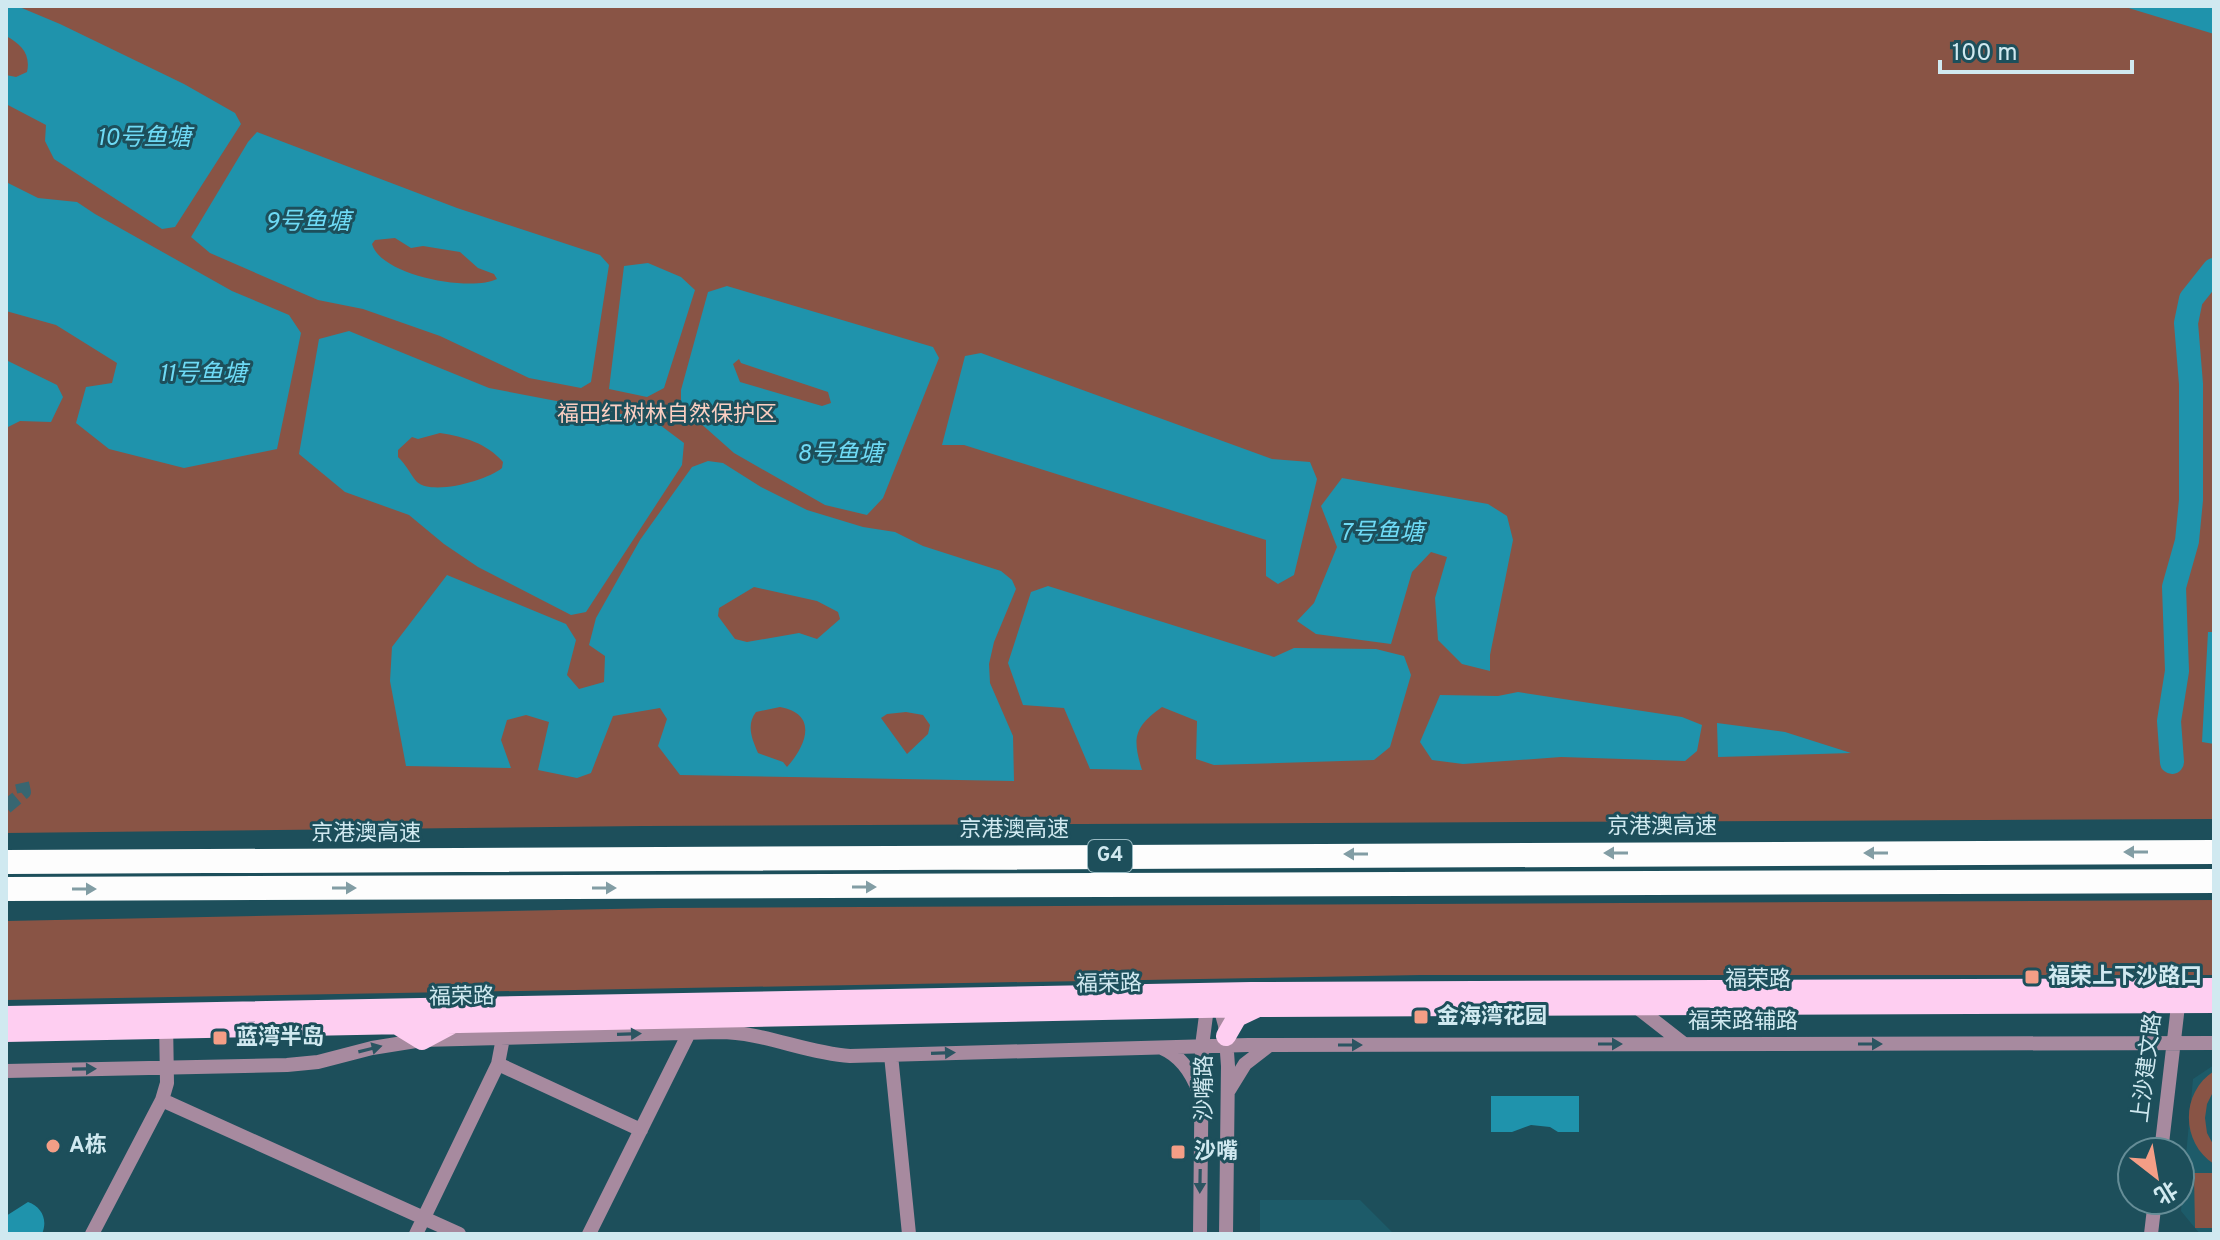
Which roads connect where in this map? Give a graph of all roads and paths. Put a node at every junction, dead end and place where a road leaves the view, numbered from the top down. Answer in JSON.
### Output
{"nodes":[{"id":1,"x":2214,"y":852,"type":"edge"},
{"id":2,"x":6,"y":862,"type":"edge"},
{"id":3,"x":2214,"y":881,"type":"edge"},
{"id":4,"x":6,"y":889,"type":"edge"},
{"id":5,"x":2214,"y":988,"type":"edge"},
{"id":6,"x":2179,"y":996,"type":"junction"},
{"id":7,"x":1213,"y":1000,"type":"junction"},
{"id":8,"x":2214,"y":1003,"type":"edge"},
{"id":9,"x":1634,"y":1005,"type":"junction"},
{"id":10,"x":1260,"y":1006,"type":"junction"},
{"id":11,"x":6,"y":1016,"type":"edge"},
{"id":12,"x":166,"y":1021,"type":"junction"},
{"id":13,"x":455,"y":1023,"type":"junction"},
{"id":14,"x":395,"y":1024,"type":"junction"},
{"id":15,"x":693,"y":1025,"type":"junction"},
{"id":16,"x":6,"y":1032,"type":"edge"},
{"id":17,"x":503,"y":1038,"type":"junction"},
{"id":18,"x":422,"y":1040,"type":"junction"},
{"id":19,"x":1226,"y":1041,"type":"junction"},
{"id":20,"x":2173,"y":1043,"type":"junction"},
{"id":21,"x":2214,"y":1043,"type":"edge"},
{"id":22,"x":1685,"y":1044,"type":"junction"},
{"id":23,"x":1272,"y":1045,"type":"junction"},
{"id":24,"x":1202,"y":1046,"type":"junction"},
{"id":25,"x":1158,"y":1048,"type":"junction"},
{"id":26,"x":891,"y":1055,"type":"junction"},
{"id":27,"x":498,"y":1064,"type":"junction"},
{"id":28,"x":167,"y":1068,"type":"junction"},
{"id":29,"x":6,"y":1071,"type":"edge"},
{"id":30,"x":1228,"y":1094,"type":"junction"},
{"id":31,"x":162,"y":1100,"type":"junction"},
{"id":32,"x":1202,"y":1103,"type":"junction"},
{"id":33,"x":641,"y":1130,"type":"junction"},
{"id":34,"x":2163,"y":1136,"type":"edge"},
{"id":35,"x":424,"y":1219,"type":"junction"},
{"id":36,"x":92,"y":1234,"type":"edge"},
{"id":37,"x":416,"y":1234,"type":"edge"},
{"id":38,"x":459,"y":1234,"type":"edge"},
{"id":39,"x":589,"y":1234,"type":"edge"},
{"id":40,"x":909,"y":1234,"type":"edge"},
{"id":41,"x":1200,"y":1234,"type":"edge"},
{"id":42,"x":1226,"y":1234,"type":"edge"}],
"edges":[{"from":1,"to":2,"type":"highway","name":"京港澳高速","number":"G4","one_way":true},
{"from":4,"to":3,"type":"highway","number":"G4","one_way":true},
{"from":5,"to":6,"type":"main road","name":"福荣路"},
{"from":6,"to":7,"type":"main road","name":"福荣路"},
{"from":6,"to":8,"type":"main road","name":"福荣路"},
{"from":6,"to":9,"type":"main road","name":"福荣路"},
{"from":6,"to":20,"type":"street","name":"上沙建文路"},
{"from":7,"to":10,"type":"main road","name":"福荣路"},
{"from":7,"to":12,"type":"main road","name":"福荣路"},
{"from":7,"to":15,"type":"main road","name":"福荣路"},
{"from":7,"to":19,"type":"street","name":"沙嘴路"},
{"from":7,"to":24,"type":"street","name":"沙嘴路"},
{"from":9,"to":10,"type":"main road","name":"福荣路"},
{"from":9,"to":22,"type":"street"},
{"from":10,"to":19,"type":"main road"},
{"from":11,"to":12,"type":"main road","name":"福荣路"},
{"from":12,"to":14,"type":"main road","name":"福荣路"},
{"from":12,"to":16,"type":"main road","name":"福荣路"},
{"from":12,"to":28,"type":"street"},
{"from":13,"to":14,"type":"main road","name":"福荣路"},
{"from":13,"to":15,"type":"main road","name":"福荣路"},
{"from":13,"to":18,"type":"main road"},
{"from":14,"to":18,"type":"main road"},
{"from":17,"to":15,"type":"street","name":"福荣路辅路","one_way":true},
{"from":15,"to":26,"type":"street","name":"福荣路辅路"},
{"from":15,"to":33,"type":"street"},
{"from":17,"to":18,"type":"street","name":"福荣路辅路"},
{"from":17,"to":27,"type":"street"},
{"from":28,"to":18,"type":"street","name":"福荣路辅路","one_way":true},
{"from":19,"to":23,"type":"street","name":"福荣路辅路"},
{"from":19,"to":24,"type":"street","name":"福荣路辅路"},
{"from":19,"to":30,"type":"street","name":"沙嘴路"},
{"from":20,"to":21,"type":"street","name":"福荣路辅路"},
{"from":22,"to":20,"type":"street","name":"福荣路辅路","one_way":true},
{"from":20,"to":34,"type":"street","name":"上沙建文路"},
{"from":23,"to":22,"type":"street","name":"福荣路辅路","one_way":true},
{"from":23,"to":30,"type":"street"},
{"from":24,"to":25,"type":"street","name":"福荣路辅路"},
{"from":24,"to":32,"type":"street","name":"沙嘴路"},
{"from":26,"to":25,"type":"street","name":"福荣路辅路","one_way":true},
{"from":25,"to":32,"type":"street"},
{"from":26,"to":40,"type":"street"},
{"from":27,"to":33,"type":"street"},
{"from":27,"to":35,"type":"street"},
{"from":29,"to":28,"type":"street","name":"福荣路辅路","one_way":true},
{"from":28,"to":31,"type":"street"},
{"from":30,"to":42,"type":"street","name":"沙嘴路"},
{"from":31,"to":35,"type":"street"},
{"from":31,"to":36,"type":"street"},
{"from":32,"to":41,"type":"street","name":"沙嘴路","one_way":true},
{"from":33,"to":39,"type":"street"},
{"from":35,"to":37,"type":"street"},
{"from":35,"to":38,"type":"street"}]}
